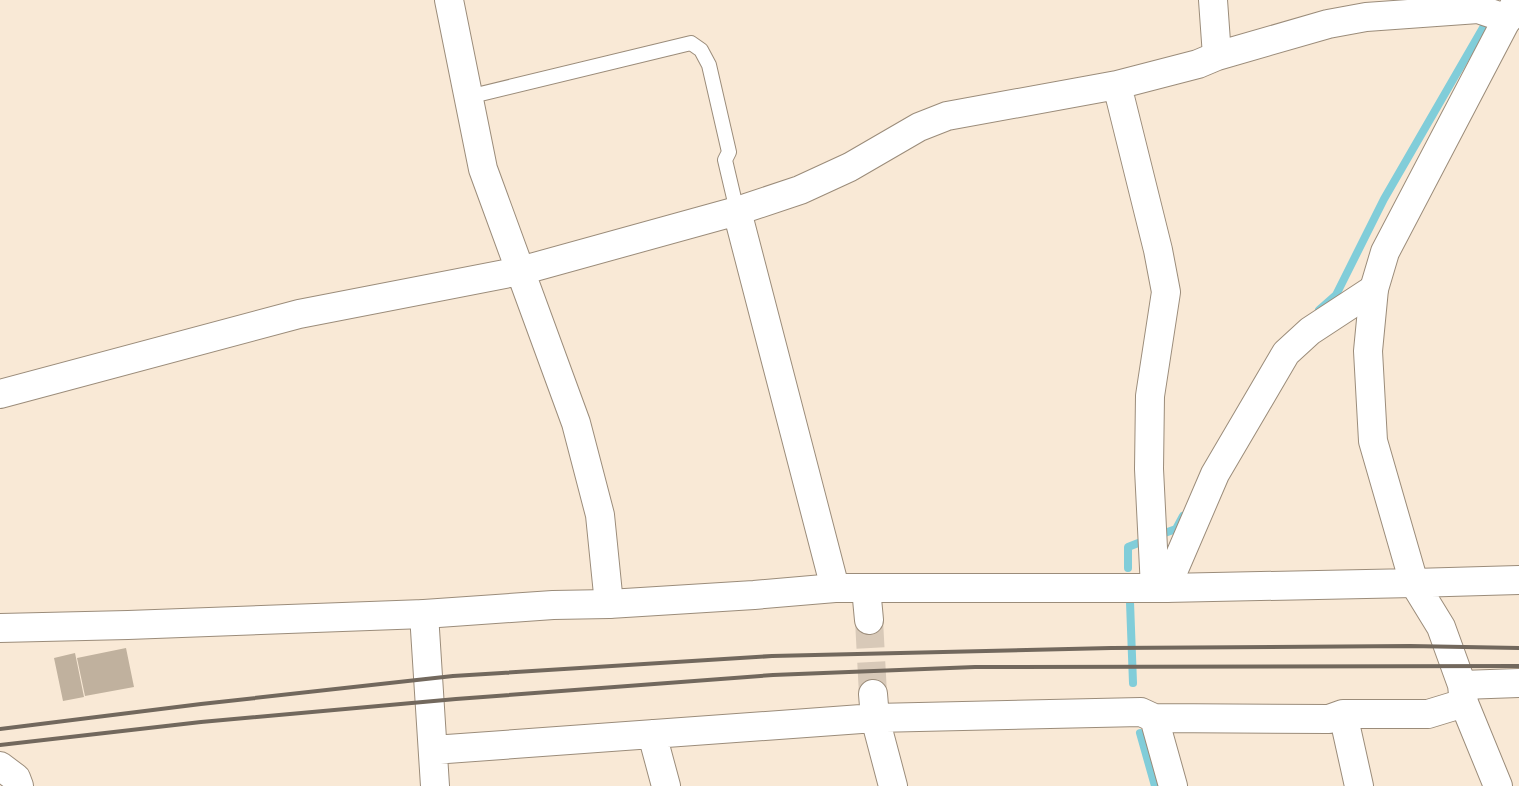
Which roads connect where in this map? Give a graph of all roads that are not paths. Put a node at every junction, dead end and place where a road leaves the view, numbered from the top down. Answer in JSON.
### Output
{"nodes":[{"id":1,"x":449,"y":0,"type":"edge"},
{"id":2,"x":1213,"y":0,"type":"edge"},
{"id":3,"x":1512,"y":10,"type":"edge"},
{"id":4,"x":1217,"y":56,"type":"junction"},
{"id":5,"x":1117,"y":85,"type":"junction"},
{"id":6,"x":468,"y":97,"type":"junction"},
{"id":7,"x":737,"y":211,"type":"junction"},
{"id":8,"x":520,"y":271,"type":"junction"},
{"id":9,"x":1374,"y":289,"type":"junction"},
{"id":10,"x":0,"y":394,"type":"edge"},
{"id":11,"x":1519,"y":580,"type":"edge"},
{"id":12,"x":1414,"y":583,"type":"junction"},
{"id":13,"x":836,"y":588,"type":"junction"},
{"id":14,"x":866,"y":588,"type":"junction"},
{"id":15,"x":1160,"y":588,"type":"junction"},
{"id":16,"x":609,"y":604,"type":"junction"},
{"id":17,"x":424,"y":614,"type":"junction"},
{"id":18,"x":869,"y":620,"type":"tunnel mouth"},
{"id":19,"x":0,"y":628,"type":"edge"},
{"id":20,"x":1519,"y":683,"type":"edge"},
{"id":21,"x":1463,"y":694,"type":"junction"},
{"id":22,"x":874,"y":706,"type":"junction"},
{"id":23,"x":1343,"y":714,"type":"junction"},
{"id":24,"x":1154,"y":718,"type":"junction"},
{"id":25,"x":652,"y":734,"type":"junction"},
{"id":26,"x":433,"y":750,"type":"junction"},
{"id":27,"x":0,"y":766,"type":"edge"},
{"id":28,"x":19,"y":786,"type":"edge"},
{"id":29,"x":435,"y":786,"type":"edge"},
{"id":30,"x":666,"y":786,"type":"edge"},
{"id":31,"x":893,"y":786,"type":"edge"},
{"id":32,"x":1173,"y":786,"type":"edge"},
{"id":33,"x":1359,"y":786,"type":"edge"},
{"id":34,"x":1498,"y":786,"type":"edge"}],
"edges":[{"from":1,"to":6,"type":"street"},
{"from":2,"to":4,"type":"street"},
{"from":3,"to":4,"type":"street"},
{"from":3,"to":9,"type":"street"},
{"from":4,"to":5,"type":"street"},
{"from":5,"to":7,"type":"street"},
{"from":5,"to":15,"type":"street"},
{"from":6,"to":7,"type":"lane"},
{"from":6,"to":8,"type":"street"},
{"from":7,"to":8,"type":"street"},
{"from":7,"to":13,"type":"street"},
{"from":8,"to":10,"type":"street"},
{"from":8,"to":16,"type":"street"},
{"from":9,"to":12,"type":"street"},
{"from":9,"to":15,"type":"street"},
{"from":11,"to":12,"type":"street"},
{"from":12,"to":15,"type":"street"},
{"from":12,"to":21,"type":"street"},
{"from":13,"to":14,"type":"street"},
{"from":13,"to":16,"type":"street"},
{"from":14,"to":15,"type":"street"},
{"from":14,"to":18,"type":"street"},
{"from":16,"to":17,"type":"street"},
{"from":17,"to":19,"type":"street"},
{"from":17,"to":26,"type":"street"},
{"from":20,"to":21,"type":"street"},
{"from":21,"to":23,"type":"street"},
{"from":21,"to":34,"type":"street"},
{"from":22,"to":24,"type":"street"},
{"from":22,"to":25,"type":"street"},
{"from":22,"to":31,"type":"street"},
{"from":23,"to":24,"type":"street"},
{"from":23,"to":33,"type":"street"},
{"from":24,"to":32,"type":"street"},
{"from":25,"to":26,"type":"street"},
{"from":25,"to":30,"type":"street"},
{"from":26,"to":29,"type":"street"},
{"from":27,"to":28,"type":"street"}]}
